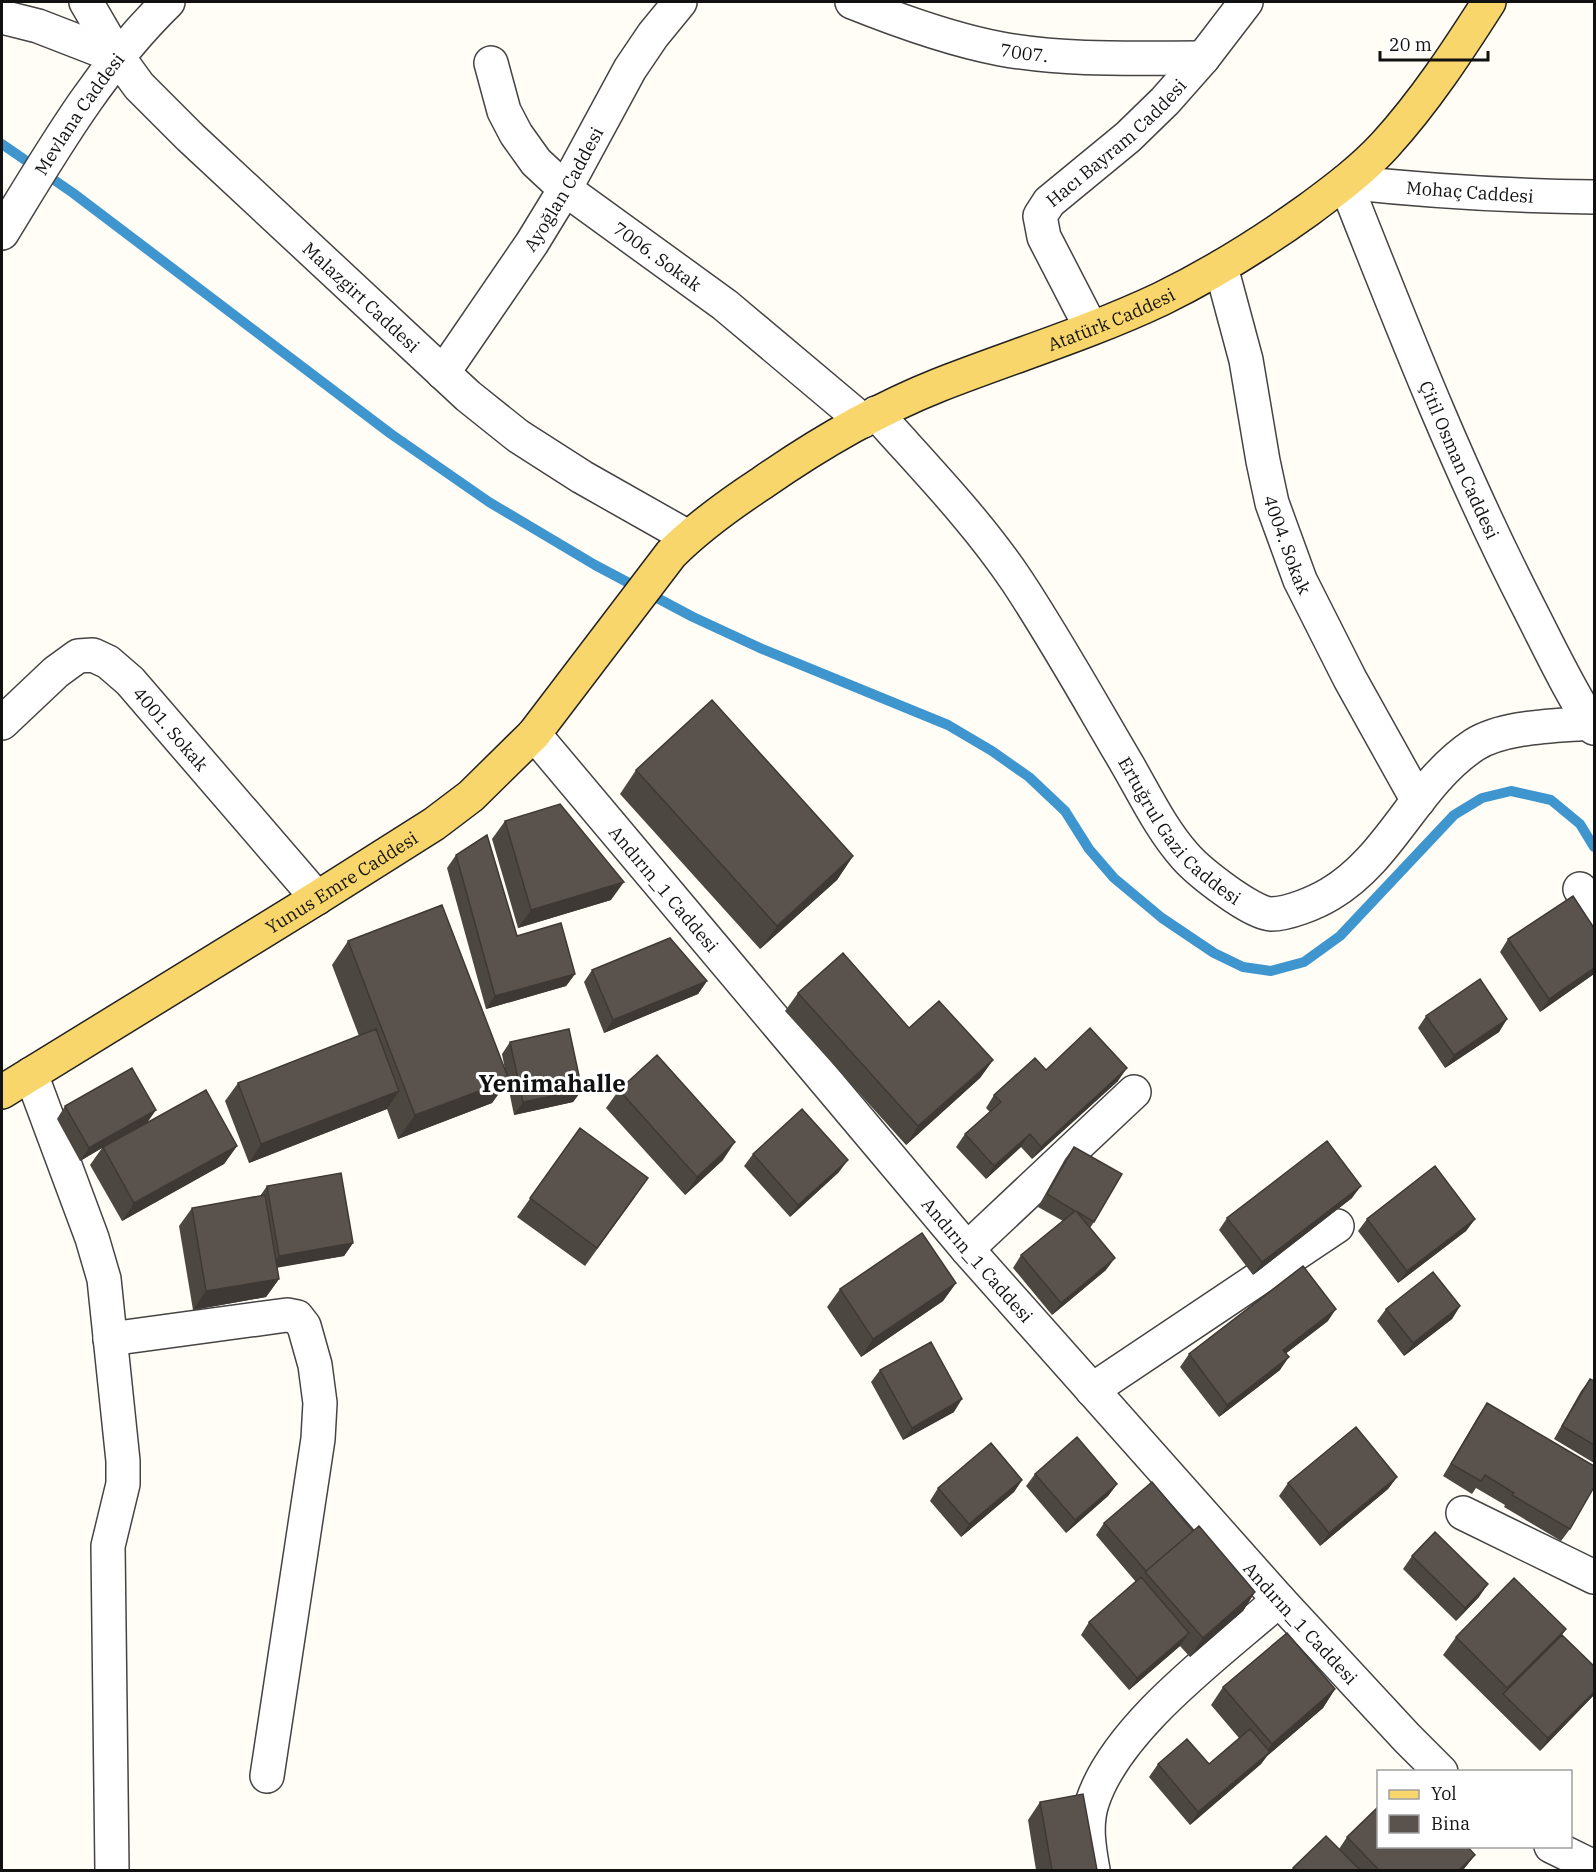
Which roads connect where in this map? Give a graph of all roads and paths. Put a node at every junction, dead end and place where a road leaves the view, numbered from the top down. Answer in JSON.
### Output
{"nodes":[{"id":1,"x":86,"y":2,"type":"edge"},
{"id":2,"x":168,"y":2,"type":"edge"},
{"id":3,"x":680,"y":2,"type":"edge"},
{"id":4,"x":852,"y":2,"type":"edge"},
{"id":5,"x":1246,"y":2,"type":"edge"},
{"id":6,"x":1489,"y":2,"type":"edge"},
{"id":7,"x":2,"y":17,"type":"edge"},
{"id":8,"x":118,"y":57,"type":"junction"},
{"id":9,"x":1203,"y":58,"type":"junction"},
{"id":10,"x":491,"y":63,"type":"dead end"},
{"id":11,"x":1345,"y":182,"type":"junction"},
{"id":12,"x":565,"y":189,"type":"junction"},
{"id":13,"x":18,"y":190,"type":"edge"},
{"id":14,"x":1594,"y":197,"type":"edge"},
{"id":15,"x":2,"y":233,"type":"edge"},
{"id":16,"x":1221,"y":267,"type":"junction"},
{"id":17,"x":1091,"y":328,"type":"junction"},
{"id":18,"x":443,"y":373,"type":"junction"},
{"id":19,"x":870,"y":417,"type":"junction"},
{"id":20,"x":679,"y":545,"type":"junction"},
{"id":21,"x":628,"y":611,"type":"joint"},
{"id":22,"x":2,"y":723,"type":"edge"},
{"id":23,"x":1593,"y":725,"type":"edge"},
{"id":24,"x":534,"y":734,"type":"junction"},
{"id":25,"x":1418,"y":801,"type":"junction"},
{"id":26,"x":317,"y":898,"type":"junction"},
{"id":27,"x":31,"y":1074,"type":"junction"},
{"id":28,"x":2,"y":1092,"type":"edge"},
{"id":29,"x":1134,"y":1092,"type":"dead end"},
{"id":30,"x":1336,"y":1226,"type":"edge"},
{"id":31,"x":967,"y":1249,"type":"junction"},
{"id":32,"x":110,"y":1339,"type":"junction"},
{"id":33,"x":1092,"y":1390,"type":"junction"},
{"id":34,"x":1463,"y":1513,"type":"dead end"},
{"id":35,"x":1594,"y":1577,"type":"edge"},
{"id":36,"x":1279,"y":1600,"type":"junction"},
{"id":37,"x":1439,"y":1770,"type":"edge"},
{"id":38,"x":267,"y":1776,"type":"dead end"},
{"id":39,"x":1555,"y":1848,"type":"edge"},
{"id":40,"x":1594,"y":1867,"type":"edge"},
{"id":41,"x":112,"y":1870,"type":"edge"},
{"id":42,"x":1093,"y":1870,"type":"edge"}],
"edges":[{"from":1,"to":8,"type":"street","name":"Malazgirt Caddesi"},
{"from":2,"to":8,"type":"street","name":"Mevlana Caddesi"},
{"from":3,"to":12,"type":"street","name":"Ayoğlan Caddesi"},
{"from":4,"to":9,"type":"street","name":"7007."},
{"from":5,"to":9,"type":"street","name":"Hacı Bayram Caddesi"},
{"from":6,"to":11,"type":"main road","name":"Atatürk Caddesi"},
{"from":7,"to":8,"type":"street"},
{"from":8,"to":13,"type":"street","name":"Mevlana Caddesi"},
{"from":8,"to":18,"type":"street","name":"Malazgirt Caddesi"},
{"from":9,"to":17,"type":"street","name":"Hacı Bayram Caddesi"},
{"from":10,"to":12,"type":"street","name":"7006. Sokak"},
{"from":11,"to":14,"type":"street","name":"Mohaç Caddesi"},
{"from":11,"to":16,"type":"main road","name":"Atatürk Caddesi"},
{"from":11,"to":23,"type":"street","name":"Çitil Osman Caddesi"},
{"from":12,"to":18,"type":"street","name":"Ayoğlan Caddesi"},
{"from":12,"to":19,"type":"street","name":"7006. Sokak"},
{"from":13,"to":15,"type":"street","name":"Mevlana Caddesi"},
{"from":16,"to":17,"type":"main road","name":"Atatürk Caddesi"},
{"from":16,"to":25,"type":"street","name":"4004. Sokak"},
{"from":17,"to":19,"type":"main road","name":"Atatürk Caddesi"},
{"from":18,"to":20,"type":"street","name":"Malazgirt Caddesi"},
{"from":19,"to":20,"type":"main road","name":"Atatürk Caddesi"},
{"from":19,"to":25,"type":"street","name":"Ertuğrul Gazi Caddesi"},
{"from":20,"to":21,"type":"main road","name":"Atatürk Caddesi"},
{"from":21,"to":24,"type":"main road","name":"Yunus Emre Caddesi"},
{"from":22,"to":26,"type":"street","name":"4001. Sokak"},
{"from":23,"to":25,"type":"street","name":"Ertuğrul Gazi Caddesi"},
{"from":24,"to":26,"type":"main road","name":"Yunus Emre Caddesi"},
{"from":24,"to":31,"type":"street","name":"Andırın_1 Caddesi"},
{"from":26,"to":27,"type":"main road","name":"Yunus Emre Caddesi"},
{"from":27,"to":28,"type":"main road","name":"Yunus Emre Caddesi"},
{"from":27,"to":32,"type":"street"},
{"from":29,"to":31,"type":"street"},
{"from":30,"to":33,"type":"street"},
{"from":31,"to":33,"type":"street","name":"Andırın_1 Caddesi"},
{"from":32,"to":38,"type":"street"},
{"from":32,"to":41,"type":"street"},
{"from":33,"to":36,"type":"street","name":"Andırın_1 Caddesi"},
{"from":34,"to":35,"type":"street"},
{"from":36,"to":37,"type":"street","name":"Andırın_1 Caddesi"},
{"from":36,"to":42,"type":"street"},
{"from":39,"to":40,"type":"street"}]}
